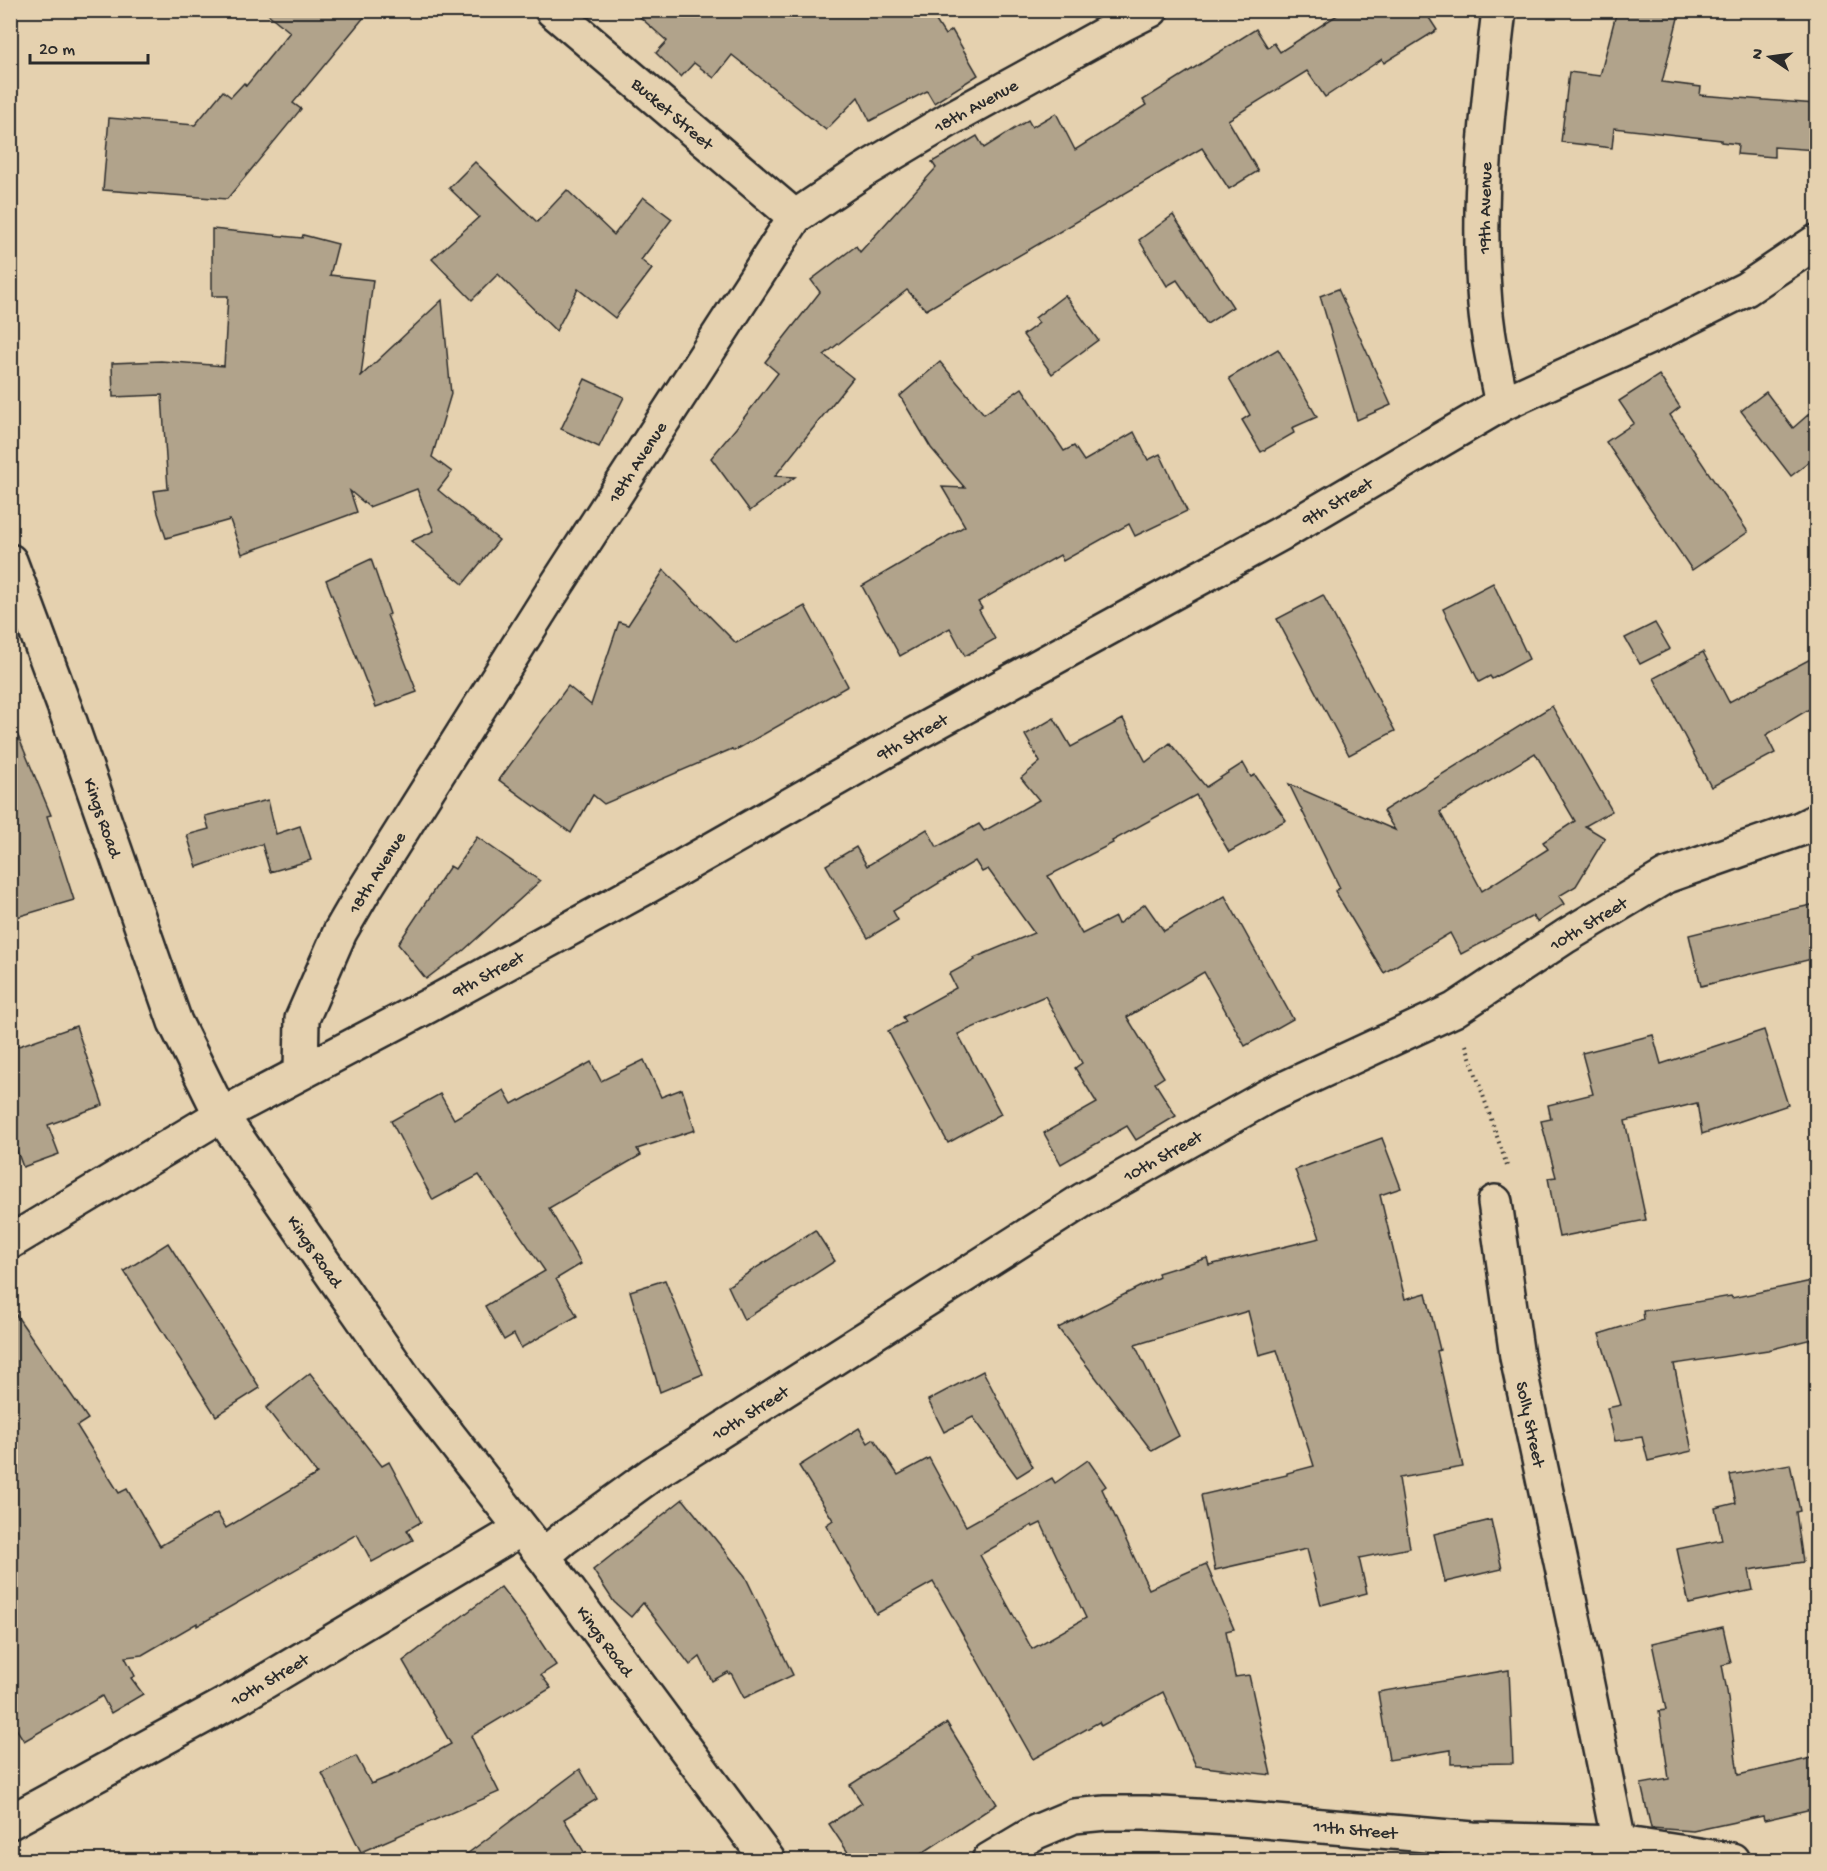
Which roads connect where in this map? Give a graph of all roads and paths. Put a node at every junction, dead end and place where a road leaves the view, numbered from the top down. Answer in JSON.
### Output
{"nodes":[{"id":1,"x":552,"y":10,"type":"edge"},
{"id":2,"x":1151,"y":10,"type":"edge"},
{"id":3,"x":1499,"y":10,"type":"edge"},
{"id":4,"x":795,"y":217,"type":"junction"},
{"id":5,"x":1816,"y":242,"type":"edge"},
{"id":6,"x":1502,"y":404,"type":"junction"},
{"id":7,"x":10,"y":561,"type":"edge"},
{"id":8,"x":1816,"y":821,"type":"edge"},
{"id":9,"x":1454,"y":1010,"type":"junction"},
{"id":10,"x":301,"y":1072,"type":"junction"},
{"id":11,"x":221,"y":1115,"type":"junction"},
{"id":12,"x":1495,"y":1202,"type":"joint"},
{"id":13,"x":10,"y":1242,"type":"edge"},
{"id":14,"x":521,"y":1529,"type":"junction"},
{"id":15,"x":543,"y":1556,"type":"junction"},
{"id":16,"x":10,"y":1822,"type":"edge"},
{"id":17,"x":1619,"y":1843,"type":"junction"},
{"id":18,"x":768,"y":1860,"type":"edge"},
{"id":19,"x":989,"y":1860,"type":"edge"},
{"id":20,"x":1732,"y":1860,"type":"edge"}],
"edges":[{"from":1,"to":4,"type":"street","name":"Bucket Street"},
{"from":2,"to":4,"type":"street","name":"18th Avenue"},
{"from":3,"to":6,"type":"street","name":"19th Avenue"},
{"from":4,"to":10,"type":"street","name":"18th Avenue"},
{"from":5,"to":6,"type":"street","name":"9th Street"},
{"from":6,"to":10,"type":"street","name":"9th Street"},
{"from":7,"to":11,"type":"street","name":"Kings Road"},
{"from":8,"to":9,"type":"street","name":"10th Street"},
{"from":9,"to":12,"type":"path"},
{"from":9,"to":15,"type":"street","name":"10th Street"},
{"from":10,"to":11,"type":"street","name":"9th Street"},
{"from":11,"to":13,"type":"street","name":"9th Street"},
{"from":11,"to":14,"type":"street","name":"Kings Road"},
{"from":12,"to":17,"type":"street","name":"Solly Street"},
{"from":14,"to":15,"type":"street","name":"Kings Road"},
{"from":14,"to":16,"type":"street","name":"10th Street"},
{"from":15,"to":18,"type":"street","name":"Kings Road"},
{"from":17,"to":19,"type":"street","name":"11th Street"},
{"from":17,"to":20,"type":"street","name":"11th Street"}]}
